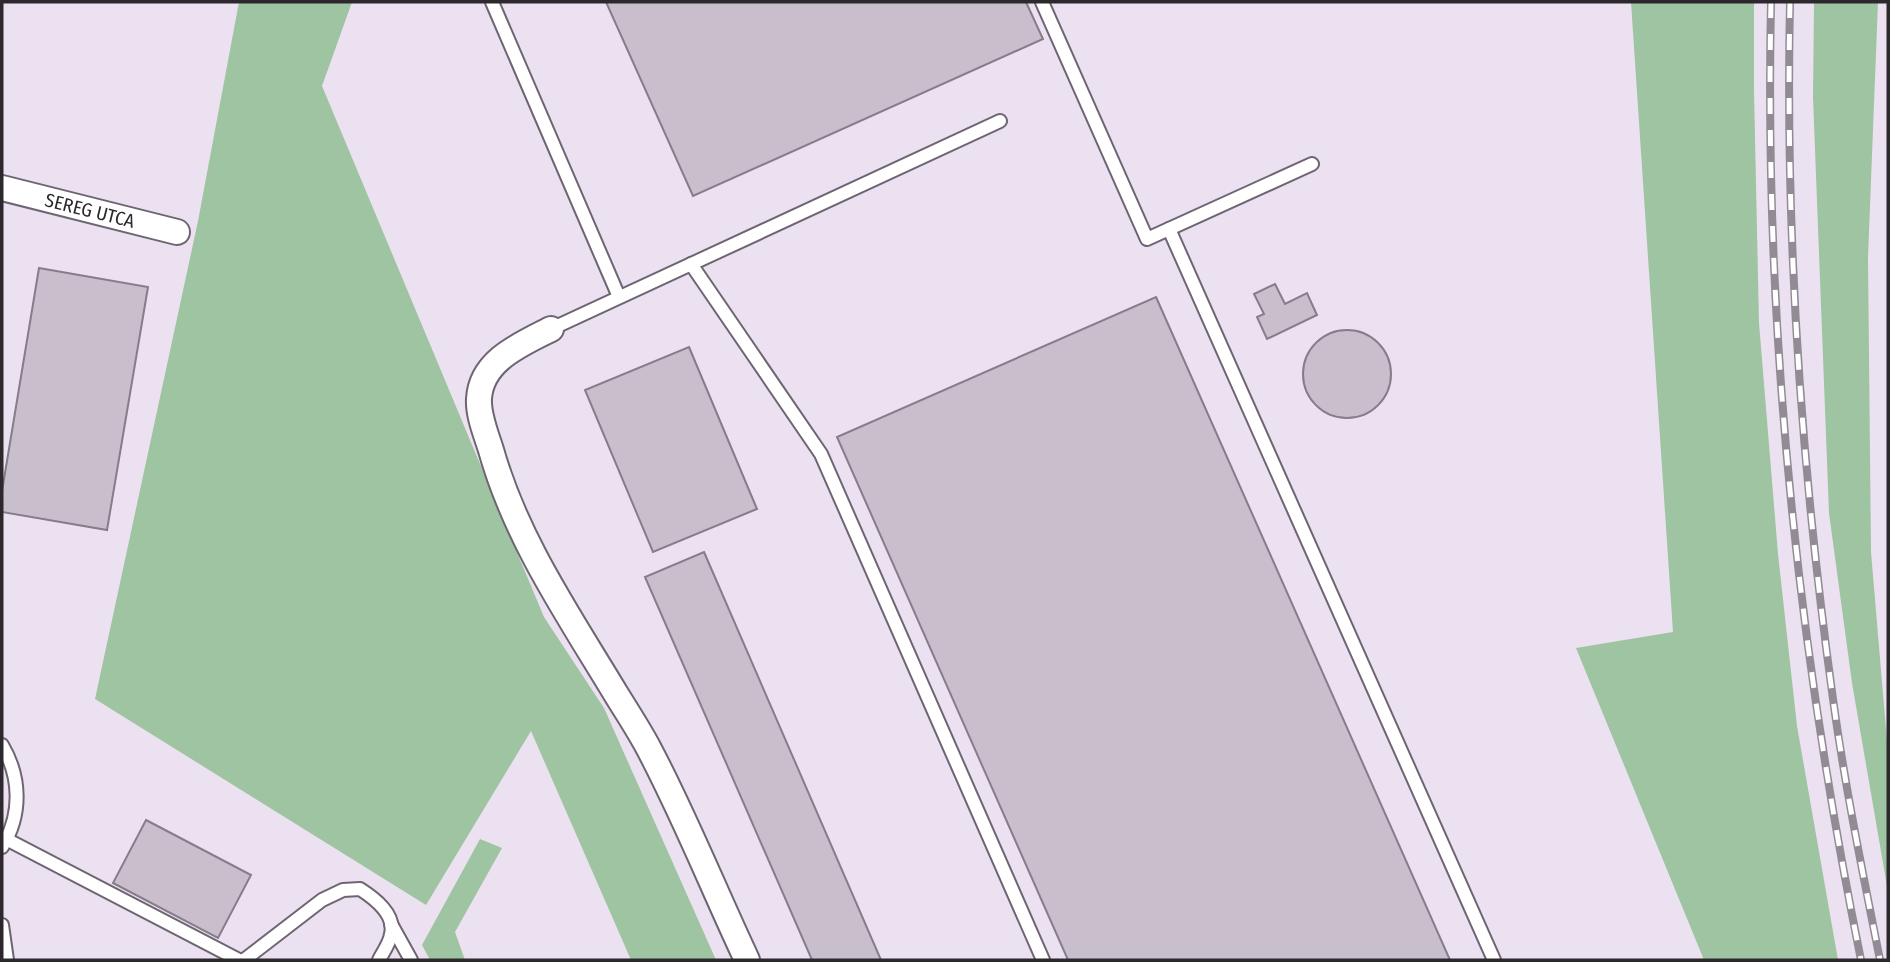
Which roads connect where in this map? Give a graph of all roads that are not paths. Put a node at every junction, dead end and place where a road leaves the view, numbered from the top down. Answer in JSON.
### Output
{"nodes":[{"id":1,"x":492,"y":2,"type":"edge"},
{"id":2,"x":1042,"y":2,"type":"edge"},
{"id":3,"x":1000,"y":121,"type":"dead end"},
{"id":4,"x":1312,"y":164,"type":"dead end"},
{"id":5,"x":2,"y":188,"type":"edge"},
{"id":6,"x":1169,"y":229,"type":"junction"},
{"id":7,"x":177,"y":232,"type":"dead end"},
{"id":8,"x":691,"y":264,"type":"junction"},
{"id":9,"x":619,"y":298,"type":"junction"},
{"id":10,"x":551,"y":329,"type":"joint"},
{"id":11,"x":2,"y":746,"type":"edge"},
{"id":12,"x":4,"y":843,"type":"edge"},
{"id":13,"x":391,"y":923,"type":"junction"},
{"id":14,"x":2,"y":925,"type":"edge"},
{"id":15,"x":7,"y":960,"type":"edge"},
{"id":16,"x":242,"y":960,"type":"edge"},
{"id":17,"x":379,"y":960,"type":"edge"},
{"id":18,"x":411,"y":960,"type":"edge"},
{"id":19,"x":747,"y":960,"type":"edge"},
{"id":20,"x":1043,"y":960,"type":"edge"},
{"id":21,"x":1494,"y":960,"type":"edge"}],
"edges":[{"from":1,"to":9,"type":"lane"},
{"from":2,"to":6,"type":"lane"},
{"from":3,"to":8,"type":"lane"},
{"from":4,"to":6,"type":"lane"},
{"from":5,"to":7,"type":"street","name":"SEREG UTCA"},
{"from":6,"to":21,"type":"lane"},
{"from":8,"to":9,"type":"lane"},
{"from":8,"to":20,"type":"lane"},
{"from":9,"to":10,"type":"lane"},
{"from":10,"to":19,"type":"street"},
{"from":11,"to":12,"type":"lane"},
{"from":12,"to":16,"type":"lane"},
{"from":13,"to":16,"type":"lane"},
{"from":13,"to":17,"type":"lane"},
{"from":13,"to":18,"type":"lane"},
{"from":14,"to":15,"type":"lane"}]}
